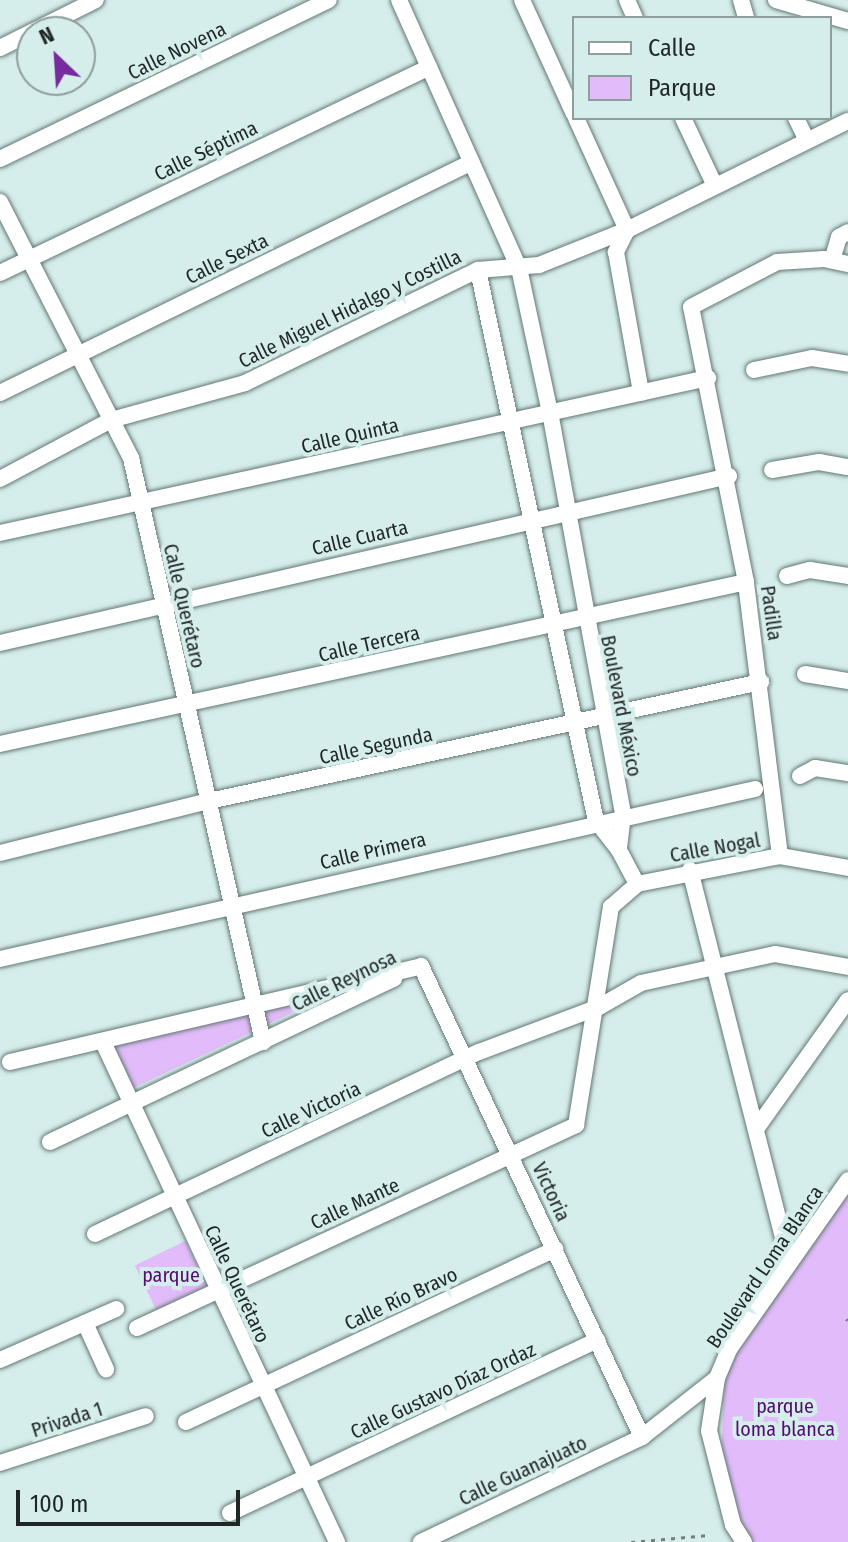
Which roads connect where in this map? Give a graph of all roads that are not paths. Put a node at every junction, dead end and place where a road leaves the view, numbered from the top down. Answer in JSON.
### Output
{"nodes":[{"id":1,"x":96,"y":0,"type":"edge"},
{"id":2,"x":329,"y":0,"type":"edge"},
{"id":3,"x":399,"y":0,"type":"edge"},
{"id":4,"x":522,"y":0,"type":"edge"},
{"id":5,"x":776,"y":0,"type":"edge"},
{"id":6,"x":831,"y":16,"type":"edge"},
{"id":7,"x":0,"y":48,"type":"edge"},
{"id":8,"x":429,"y":67,"type":"junction"},
{"id":9,"x":572,"y":109,"type":"edge"},
{"id":10,"x":577,"y":120,"type":"edge"},
{"id":11,"x":684,"y":120,"type":"edge"},
{"id":12,"x":797,"y":120,"type":"edge"},
{"id":13,"x":848,"y":121,"type":"edge"},
{"id":14,"x":807,"y":141,"type":"junction"},
{"id":15,"x":0,"y":159,"type":"edge"},
{"id":16,"x":472,"y":162,"type":"junction"},
{"id":17,"x":715,"y":186,"type":"junction"},
{"id":18,"x":0,"y":202,"type":"edge"},
{"id":19,"x":627,"y":230,"type":"junction"},
{"id":20,"x":848,"y":232,"type":"edge"},
{"id":21,"x":28,"y":258,"type":"junction"},
{"id":22,"x":840,"y":262,"type":"edge"},
{"id":23,"x":519,"y":268,"type":"junction"},
{"id":24,"x":478,"y":270,"type":"junction"},
{"id":25,"x":0,"y":273,"type":"edge"},
{"id":26,"x":77,"y":354,"type":"junction"},
{"id":27,"x":848,"y":364,"type":"edge"},
{"id":28,"x":754,"y":370,"type":"dead end"},
{"id":29,"x":708,"y":378,"type":"junction"},
{"id":30,"x":0,"y":393,"type":"edge"},
{"id":31,"x":641,"y":393,"type":"junction"},
{"id":32,"x":550,"y":412,"type":"junction"},
{"id":33,"x":111,"y":420,"type":"junction"},
{"id":34,"x":510,"y":421,"type":"junction"},
{"id":35,"x":848,"y":467,"type":"edge"},
{"id":36,"x":772,"y":470,"type":"dead end"},
{"id":37,"x":729,"y":476,"type":"junction"},
{"id":38,"x":0,"y":479,"type":"edge"},
{"id":39,"x":140,"y":503,"type":"junction"},
{"id":40,"x":566,"y":514,"type":"junction"},
{"id":41,"x":531,"y":520,"type":"junction"},
{"id":42,"x":0,"y":533,"type":"edge"},
{"id":43,"x":787,"y":576,"type":"dead end"},
{"id":44,"x":848,"y":576,"type":"edge"},
{"id":45,"x":746,"y":582,"type":"junction"},
{"id":46,"x":164,"y":603,"type":"junction"},
{"id":47,"x":583,"y":615,"type":"junction"},
{"id":48,"x":553,"y":622,"type":"junction"},
{"id":49,"x":0,"y":643,"type":"edge"},
{"id":50,"x":805,"y":674,"type":"dead end"},
{"id":51,"x":848,"y":681,"type":"edge"},
{"id":52,"x":761,"y":682,"type":"junction"},
{"id":53,"x":187,"y":707,"type":"junction"},
{"id":54,"x":603,"y":715,"type":"junction"},
{"id":55,"x":575,"y":724,"type":"junction"},
{"id":56,"x":0,"y":744,"type":"edge"},
{"id":57,"x":848,"y":773,"type":"edge"},
{"id":58,"x":800,"y":776,"type":"dead end"},
{"id":59,"x":755,"y":789,"type":"dead end"},
{"id":60,"x":209,"y":801,"type":"junction"},
{"id":61,"x":623,"y":815,"type":"junction"},
{"id":62,"x":596,"y":821,"type":"junction"},
{"id":63,"x":619,"y":850,"type":"junction"},
{"id":64,"x":0,"y":853,"type":"edge"},
{"id":65,"x":780,"y":856,"type":"junction"},
{"id":66,"x":848,"y":868,"type":"edge"},
{"id":67,"x":690,"y":870,"type":"junction"},
{"id":68,"x":637,"y":884,"type":"junction"},
{"id":69,"x":232,"y":904,"type":"junction"},
{"id":70,"x":0,"y":959,"type":"edge"},
{"id":71,"x":421,"y":966,"type":"junction"},
{"id":72,"x":848,"y":967,"type":"edge"},
{"id":73,"x":714,"y":968,"type":"junction"},
{"id":74,"x":848,"y":1000,"type":"edge"},
{"id":75,"x":255,"y":1004,"type":"junction"},
{"id":76,"x":599,"y":1007,"type":"junction"},
{"id":77,"x":103,"y":1042,"type":"junction"},
{"id":78,"x":263,"y":1042,"type":"junction"},
{"id":79,"x":465,"y":1060,"type":"junction"},
{"id":80,"x":10,"y":1062,"type":"dead end"},
{"id":81,"x":131,"y":1105,"type":"junction"},
{"id":82,"x":756,"y":1129,"type":"junction"},
{"id":83,"x":50,"y":1142,"type":"dead end"},
{"id":84,"x":510,"y":1153,"type":"junction"},
{"id":85,"x":848,"y":1180,"type":"edge"},
{"id":86,"x":174,"y":1197,"type":"junction"},
{"id":87,"x":95,"y":1234,"type":"dead end"},
{"id":88,"x":556,"y":1249,"type":"junction"},
{"id":89,"x":789,"y":1261,"type":"junction"},
{"id":90,"x":218,"y":1290,"type":"junction"},
{"id":91,"x":116,"y":1309,"type":"dead end"},
{"id":92,"x":85,"y":1323,"type":"junction"},
{"id":93,"x":137,"y":1328,"type":"dead end"},
{"id":94,"x":597,"y":1340,"type":"junction"},
{"id":95,"x":0,"y":1360,"type":"edge"},
{"id":96,"x":106,"y":1369,"type":"dead end"},
{"id":97,"x":717,"y":1378,"type":"junction"},
{"id":98,"x":263,"y":1386,"type":"junction"},
{"id":99,"x":146,"y":1416,"type":"dead end"},
{"id":100,"x":186,"y":1422,"type":"dead end"},
{"id":101,"x":642,"y":1437,"type":"junction"},
{"id":102,"x":0,"y":1463,"type":"edge"},
{"id":103,"x":306,"y":1477,"type":"junction"},
{"id":104,"x":230,"y":1513,"type":"dead end"},
{"id":105,"x":337,"y":1542,"type":"edge"},
{"id":106,"x":421,"y":1542,"type":"edge"},
{"id":107,"x":744,"y":1542,"type":"edge"}],
"edges":[{"from":1,"to":7,"type":"street"},
{"from":2,"to":15,"type":"street","name":"Calle Novena"},
{"from":3,"to":8,"type":"street","name":"Boulevard México"},
{"from":4,"to":9,"type":"street"},
{"from":5,"to":6,"type":"street"},
{"from":8,"to":16,"type":"street","name":"Boulevard México"},
{"from":8,"to":21,"type":"street","name":"Calle Séptima"},
{"from":10,"to":19,"type":"street"},
{"from":11,"to":17,"type":"street"},
{"from":12,"to":14,"type":"street"},
{"from":13,"to":14,"type":"street","name":"Calle Miguel Hidalgo y Costilla"},
{"from":14,"to":17,"type":"street","name":"Calle Miguel Hidalgo y Costilla"},
{"from":16,"to":23,"type":"street","name":"Boulevard México"},
{"from":16,"to":26,"type":"street","name":"Calle Sexta"},
{"from":17,"to":19,"type":"street","name":"Calle Miguel Hidalgo y Costilla"},
{"from":18,"to":21,"type":"street","name":"Calle Querétaro"},
{"from":19,"to":23,"type":"street","name":"Calle Miguel Hidalgo y Costilla"},
{"from":19,"to":31,"type":"street"},
{"from":20,"to":22,"type":"street"},
{"from":21,"to":25,"type":"street","name":"Calle Séptima"},
{"from":21,"to":26,"type":"street","name":"Calle Querétaro"},
{"from":22,"to":29,"type":"street","name":"Padilla"},
{"from":23,"to":24,"type":"street","name":"Calle Miguel Hidalgo y Costilla"},
{"from":23,"to":32,"type":"street","name":"Boulevard México"},
{"from":24,"to":33,"type":"street","name":"Calle Miguel Hidalgo y Costilla"},
{"from":24,"to":34,"type":"street"},
{"from":26,"to":30,"type":"street","name":"Calle Sexta"},
{"from":26,"to":33,"type":"street","name":"Calle Querétaro"},
{"from":27,"to":28,"type":"street"},
{"from":29,"to":31,"type":"street","name":"Calle Quinta"},
{"from":29,"to":37,"type":"street","name":"Padilla"},
{"from":31,"to":32,"type":"street","name":"Calle Quinta"},
{"from":32,"to":34,"type":"street","name":"Calle Quinta"},
{"from":32,"to":40,"type":"street","name":"Boulevard México"},
{"from":33,"to":38,"type":"street","name":"Calle Miguel Hidalgo y Costilla"},
{"from":33,"to":39,"type":"street","name":"Calle Querétaro"},
{"from":34,"to":39,"type":"street","name":"Calle Quinta"},
{"from":34,"to":41,"type":"street"},
{"from":35,"to":36,"type":"street"},
{"from":37,"to":40,"type":"street","name":"Calle Cuarta"},
{"from":37,"to":45,"type":"street","name":"Padilla"},
{"from":39,"to":42,"type":"street","name":"Calle Quinta"},
{"from":39,"to":46,"type":"street","name":"Calle Querétaro"},
{"from":40,"to":41,"type":"street","name":"Calle Cuarta"},
{"from":40,"to":47,"type":"street","name":"Boulevard México"},
{"from":41,"to":46,"type":"street","name":"Calle Cuarta"},
{"from":41,"to":48,"type":"street"},
{"from":43,"to":44,"type":"street"},
{"from":45,"to":47,"type":"street","name":"Calle Tercera"},
{"from":45,"to":52,"type":"street","name":"Padilla"},
{"from":46,"to":49,"type":"street","name":"Calle Cuarta"},
{"from":46,"to":53,"type":"street","name":"Calle Querétaro"},
{"from":47,"to":48,"type":"street","name":"Calle Tercera"},
{"from":47,"to":54,"type":"street","name":"Boulevard México"},
{"from":48,"to":53,"type":"street","name":"Calle Tercera"},
{"from":48,"to":55,"type":"street"},
{"from":50,"to":51,"type":"street"},
{"from":52,"to":54,"type":"street","name":"Calle Segunda"},
{"from":52,"to":65,"type":"street","name":"Padilla"},
{"from":53,"to":56,"type":"street","name":"Calle Tercera"},
{"from":53,"to":60,"type":"street","name":"Calle Querétaro"},
{"from":54,"to":55,"type":"street","name":"Calle Segunda"},
{"from":54,"to":61,"type":"street","name":"Boulevard México"},
{"from":55,"to":60,"type":"street","name":"Calle Segunda"},
{"from":55,"to":62,"type":"street"},
{"from":57,"to":58,"type":"street"},
{"from":59,"to":61,"type":"street","name":"Calle Primera"},
{"from":60,"to":64,"type":"street","name":"Calle Segunda"},
{"from":60,"to":69,"type":"street","name":"Calle Querétaro"},
{"from":61,"to":62,"type":"street","name":"Calle Primera"},
{"from":61,"to":63,"type":"street","name":"Boulevard México"},
{"from":62,"to":63,"type":"street"},
{"from":62,"to":69,"type":"street","name":"Calle Primera"},
{"from":63,"to":68,"type":"street"},
{"from":65,"to":66,"type":"street","name":"Calle Nogal"},
{"from":65,"to":67,"type":"street","name":"Calle Nogal"},
{"from":67,"to":68,"type":"street","name":"Calle Nogal"},
{"from":67,"to":73,"type":"street"},
{"from":68,"to":76,"type":"street"},
{"from":69,"to":70,"type":"street","name":"Calle Primera"},
{"from":69,"to":75,"type":"street","name":"Calle Querétaro"},
{"from":71,"to":75,"type":"street","name":"Calle Reynosa"},
{"from":71,"to":78,"type":"street","name":"Calle Reynosa"},
{"from":71,"to":79,"type":"street","name":"Victoria"},
{"from":72,"to":73,"type":"street","name":"Calle Victoria"},
{"from":73,"to":76,"type":"street","name":"Calle Victoria"},
{"from":73,"to":82,"type":"street"},
{"from":74,"to":82,"type":"street"},
{"from":75,"to":77,"type":"street","name":"Calle Reynosa"},
{"from":75,"to":78,"type":"street","name":"Calle Querétaro"},
{"from":76,"to":79,"type":"street","name":"Calle Victoria"},
{"from":76,"to":84,"type":"street","name":"Calle Mante"},
{"from":77,"to":80,"type":"street","name":"Calle Reynosa"},
{"from":77,"to":81,"type":"street","name":"Calle Querétaro"},
{"from":78,"to":81,"type":"street","name":"Calle Reynosa"},
{"from":79,"to":84,"type":"street","name":"Victoria"},
{"from":79,"to":86,"type":"street","name":"Calle Victoria"},
{"from":81,"to":83,"type":"street","name":"Calle Reynosa"},
{"from":81,"to":86,"type":"street","name":"Calle Querétaro"},
{"from":82,"to":89,"type":"street"},
{"from":84,"to":88,"type":"street","name":"Victoria"},
{"from":84,"to":90,"type":"street","name":"Calle Mante"},
{"from":85,"to":89,"type":"street","name":"Boulevard Loma Blanca"},
{"from":86,"to":87,"type":"street","name":"Calle Victoria"},
{"from":86,"to":90,"type":"street","name":"Calle Querétaro"},
{"from":88,"to":94,"type":"street","name":"Victoria"},
{"from":88,"to":98,"type":"street","name":"Calle Río Bravo"},
{"from":89,"to":97,"type":"street","name":"Boulevard Loma Blanca"},
{"from":90,"to":93,"type":"street","name":"Calle Mante"},
{"from":90,"to":98,"type":"street","name":"Calle Querétaro"},
{"from":91,"to":92,"type":"street"},
{"from":92,"to":95,"type":"street"},
{"from":92,"to":96,"type":"street","name":"Privada 1"},
{"from":94,"to":101,"type":"street","name":"Victoria"},
{"from":94,"to":103,"type":"street","name":"Calle Gustavo Díaz Ordaz"},
{"from":97,"to":101,"type":"street","name":"Calle Guanajuato"},
{"from":97,"to":107,"type":"street"},
{"from":98,"to":100,"type":"street","name":"Calle Río Bravo"},
{"from":98,"to":103,"type":"street","name":"Calle Querétaro"},
{"from":99,"to":102,"type":"street","name":"Privada 1"},
{"from":101,"to":106,"type":"street","name":"Calle Guanajuato"},
{"from":103,"to":104,"type":"street","name":"Calle Gustavo Díaz Ordaz"},
{"from":103,"to":105,"type":"street","name":"Calle Querétaro"}]}
